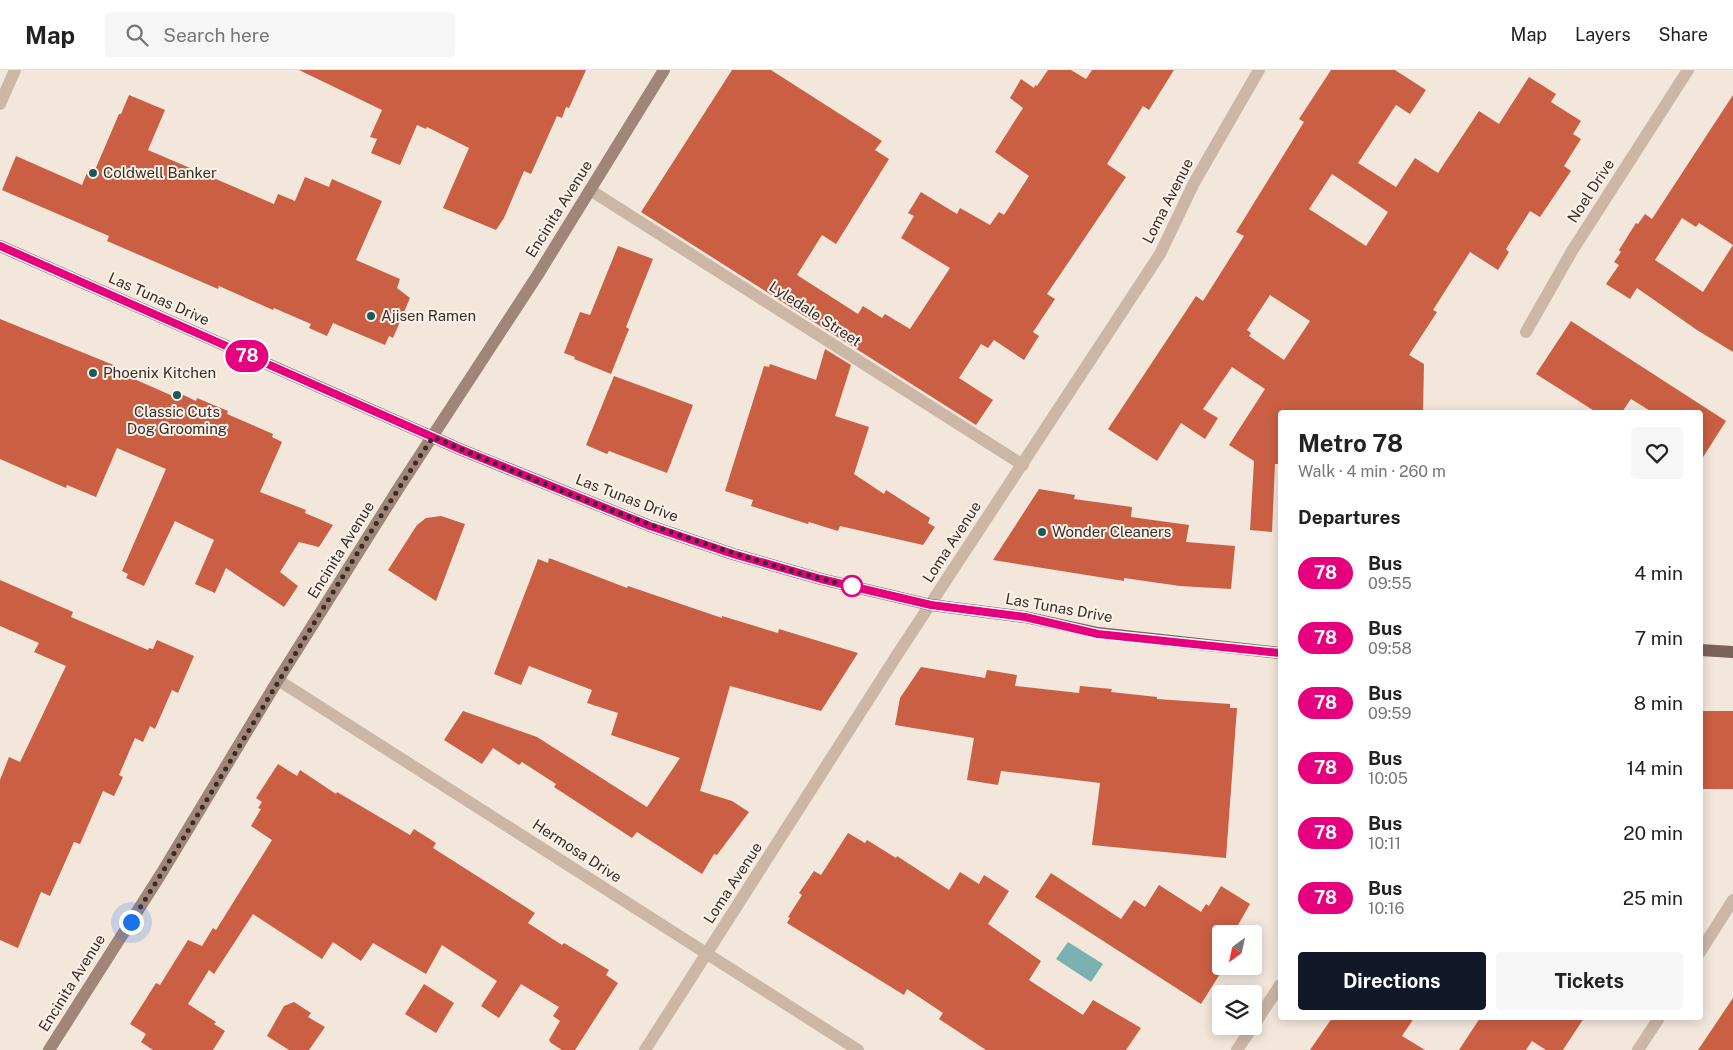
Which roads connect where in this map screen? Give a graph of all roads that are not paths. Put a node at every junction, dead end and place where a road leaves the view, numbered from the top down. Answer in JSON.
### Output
{"nodes":[{"id":1,"x":15,"y":70,"type":"edge"},
{"id":2,"x":664,"y":70,"type":"edge"},
{"id":3,"x":1259,"y":70,"type":"edge"},
{"id":4,"x":1688,"y":70,"type":"edge"},
{"id":5,"x":0,"y":104,"type":"edge"},
{"id":6,"x":590,"y":190,"type":"junction"},
{"id":7,"x":0,"y":246,"type":"edge"},
{"id":8,"x":1526,"y":332,"type":"dead end"},
{"id":9,"x":433,"y":437,"type":"junction"},
{"id":10,"x":1022,"y":465,"type":"junction"},
{"id":11,"x":931,"y":605,"type":"junction"},
{"id":12,"x":1703,"y":650,"type":"edge"},
{"id":13,"x":1278,"y":652,"type":"edge"},
{"id":14,"x":1733,"y":652,"type":"edge"},
{"id":15,"x":278,"y":680,"type":"junction"},
{"id":16,"x":1733,"y":900,"type":"edge"},
{"id":17,"x":1703,"y":947,"type":"edge"},
{"id":18,"x":707,"y":954,"type":"junction"},
{"id":19,"x":1278,"y":988,"type":"edge"},
{"id":20,"x":1262,"y":1012,"type":"edge"},
{"id":21,"x":1658,"y":1020,"type":"edge"},
{"id":22,"x":1247,"y":1035,"type":"edge"},
{"id":23,"x":49,"y":1050,"type":"edge"},
{"id":24,"x":645,"y":1050,"type":"edge"},
{"id":25,"x":858,"y":1050,"type":"edge"},
{"id":26,"x":1237,"y":1050,"type":"edge"},
{"id":27,"x":1638,"y":1050,"type":"edge"}],
"edges":[{"from":1,"to":5,"type":"street"},
{"from":2,"to":6,"type":"street","name":"Encinita Avenue"},
{"from":3,"to":10,"type":"street","name":"Loma Avenue"},
{"from":4,"to":8,"type":"street","name":"Noel Drive"},
{"from":6,"to":9,"type":"street","name":"Encinita Avenue"},
{"from":6,"to":10,"type":"street","name":"Lyledale Street"},
{"from":7,"to":9,"type":"main road","name":"Las Tunas Drive"},
{"from":9,"to":11,"type":"main road","name":"Las Tunas Drive"},
{"from":9,"to":15,"type":"street","name":"Encinita Avenue"},
{"from":10,"to":11,"type":"street","name":"Loma Avenue"},
{"from":11,"to":13,"type":"main road","name":"Las Tunas Drive"},
{"from":11,"to":18,"type":"street","name":"Loma Avenue"},
{"from":12,"to":14,"type":"main road"},
{"from":15,"to":18,"type":"street","name":"Hermosa Drive"},
{"from":15,"to":23,"type":"street","name":"Encinita Avenue"},
{"from":16,"to":17,"type":"street"},
{"from":18,"to":24,"type":"street","name":"Loma Avenue"},
{"from":18,"to":25,"type":"street","name":"Hermosa Drive"},
{"from":19,"to":20,"type":"street"},
{"from":21,"to":27,"type":"street"},
{"from":22,"to":26,"type":"street"}]}
